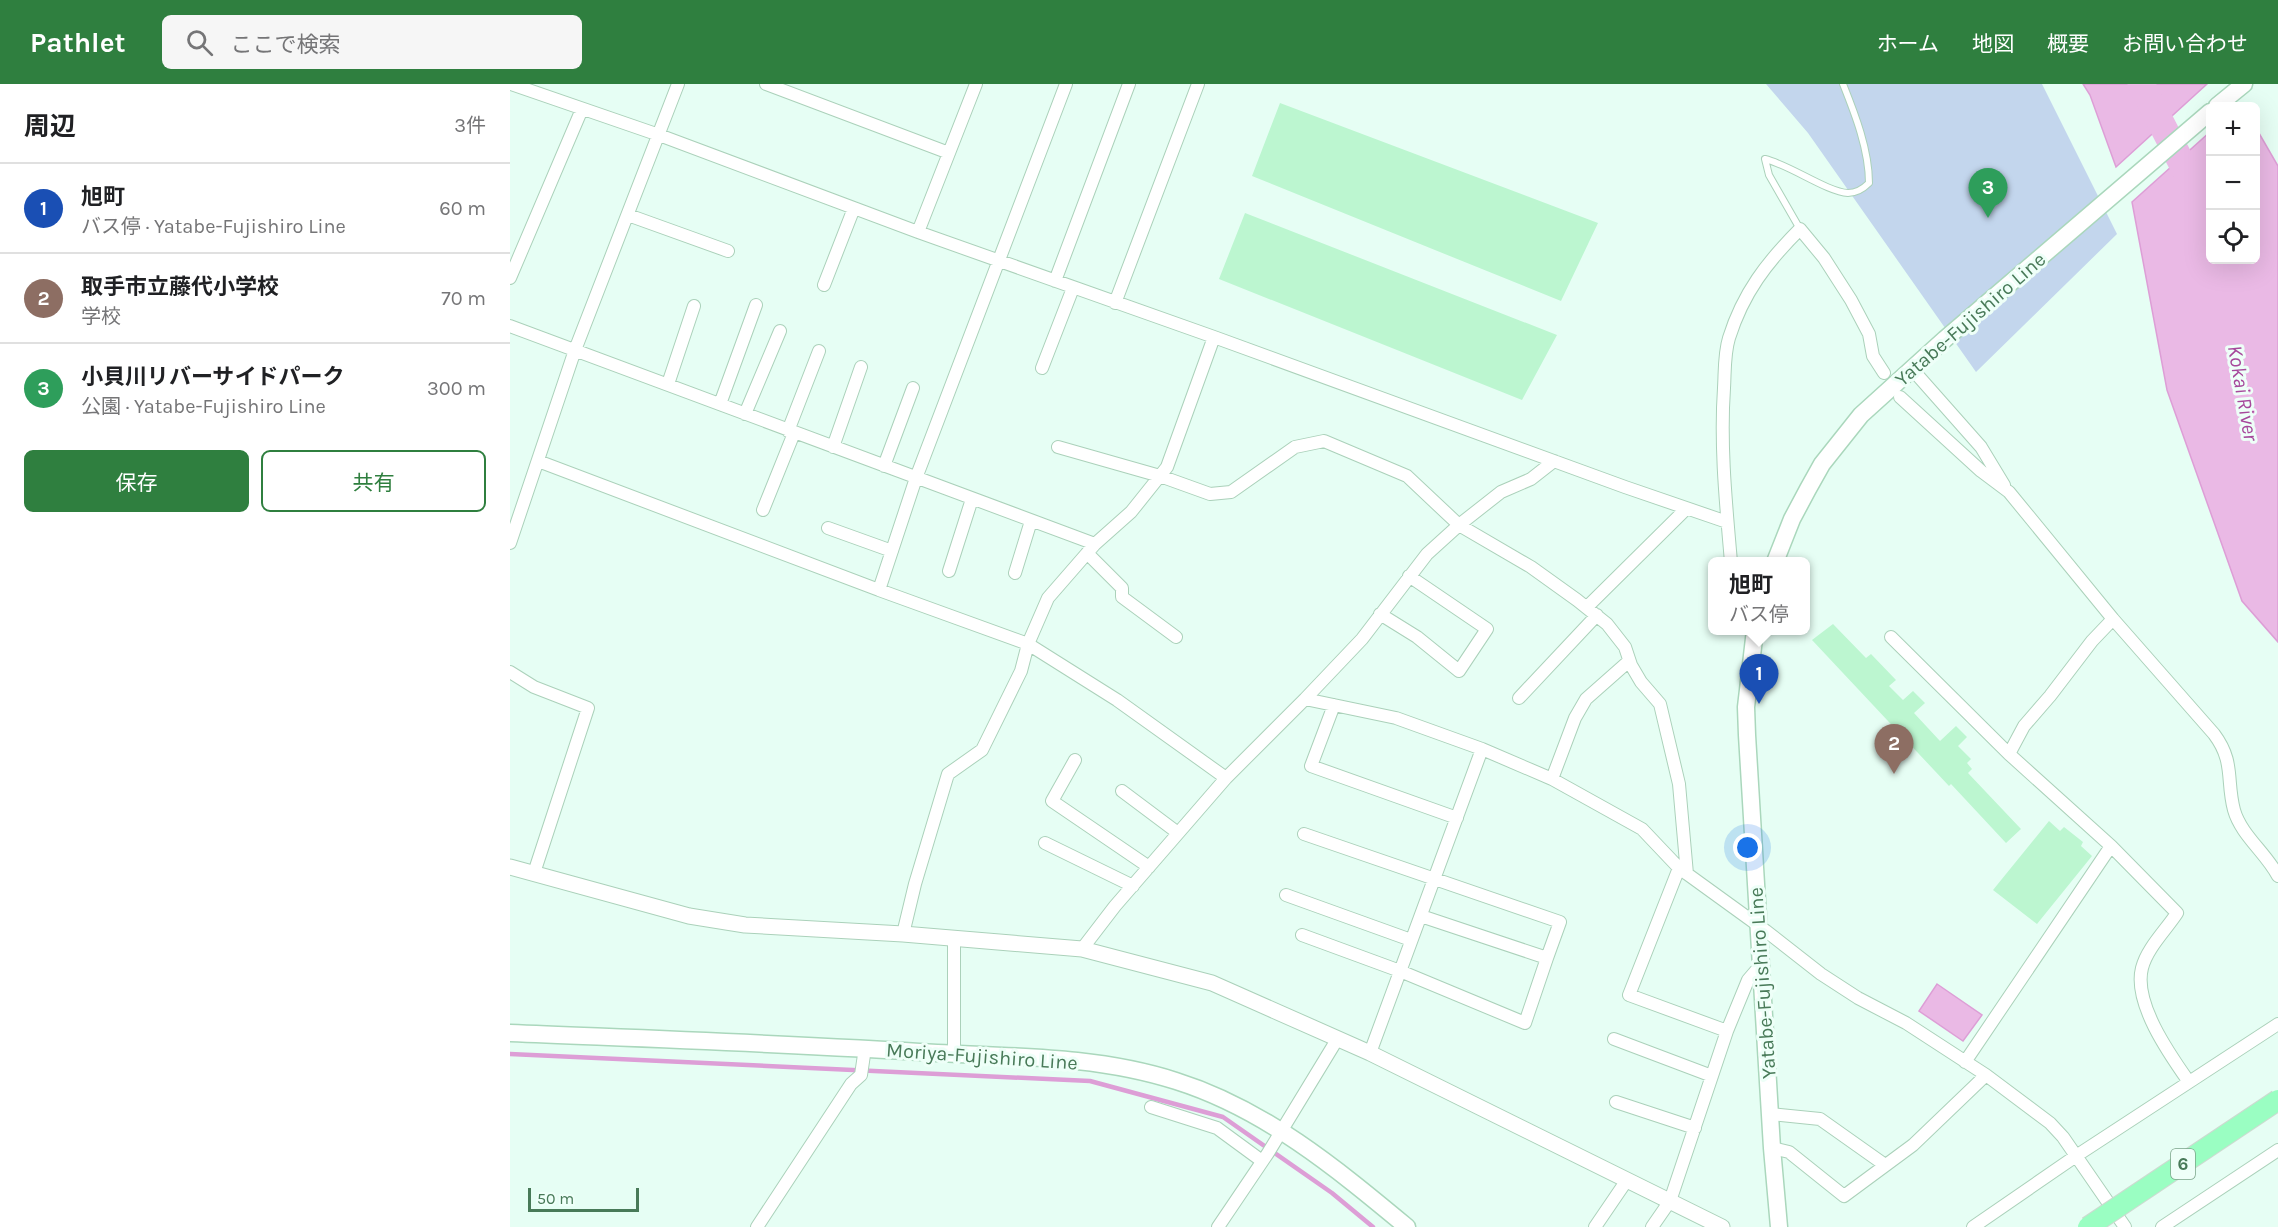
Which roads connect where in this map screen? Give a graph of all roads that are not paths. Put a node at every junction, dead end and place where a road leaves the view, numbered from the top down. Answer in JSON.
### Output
{"nodes":[{"id":1,"x":511,"y":84,"type":"edge"},
{"id":2,"x":678,"y":84,"type":"edge"},
{"id":3,"x":766,"y":84,"type":"edge"},
{"id":4,"x":976,"y":84,"type":"edge"},
{"id":5,"x":1066,"y":84,"type":"edge"},
{"id":6,"x":1129,"y":84,"type":"edge"},
{"id":7,"x":1198,"y":84,"type":"edge"},
{"id":8,"x":1843,"y":84,"type":"edge"},
{"id":9,"x":2244,"y":84,"type":"edge"},
{"id":10,"x":2222,"y":102,"type":"edge"},
{"id":11,"x":582,"y":109,"type":"junction"},
{"id":12,"x":2206,"y":116,"type":"edge"},
{"id":13,"x":659,"y":135,"type":"junction"},
{"id":14,"x":949,"y":153,"type":"junction"},
{"id":15,"x":854,"y":208,"type":"junction"},
{"id":16,"x":628,"y":215,"type":"junction"},
{"id":17,"x":1800,"y":229,"type":"junction"},
{"id":18,"x":918,"y":232,"type":"junction"},
{"id":19,"x":728,"y":251,"type":"dead end"},
{"id":20,"x":1000,"y":260,"type":"junction"},
{"id":21,"x":510,"y":278,"type":"edge"},
{"id":22,"x":1055,"y":280,"type":"junction"},
{"id":23,"x":824,"y":285,"type":"dead end"},
{"id":24,"x":1073,"y":288,"type":"junction"},
{"id":25,"x":1115,"y":303,"type":"junction"},
{"id":26,"x":756,"y":305,"type":"dead end"},
{"id":27,"x":694,"y":306,"type":"dead end"},
{"id":28,"x":510,"y":326,"type":"edge"},
{"id":29,"x":780,"y":331,"type":"dead end"},
{"id":30,"x":1214,"y":337,"type":"junction"},
{"id":31,"x":575,"y":350,"type":"junction"},
{"id":32,"x":819,"y":351,"type":"dead end"},
{"id":33,"x":861,"y":367,"type":"dead end"},
{"id":34,"x":1042,"y":368,"type":"dead end"},
{"id":35,"x":1912,"y":369,"type":"junction"},
{"id":36,"x":1884,"y":373,"type":"dead end"},
{"id":37,"x":668,"y":384,"type":"junction"},
{"id":38,"x":913,"y":388,"type":"dead end"},
{"id":39,"x":1900,"y":397,"type":"dead end"},
{"id":40,"x":720,"y":404,"type":"junction"},
{"id":41,"x":745,"y":414,"type":"junction"},
{"id":42,"x":791,"y":432,"type":"junction"},
{"id":43,"x":832,"y":447,"type":"junction"},
{"id":44,"x":1058,"y":447,"type":"dead end"},
{"id":45,"x":1554,"y":461,"type":"junction"},
{"id":46,"x":538,"y":462,"type":"junction"},
{"id":47,"x":884,"y":466,"type":"junction"},
{"id":48,"x":1160,"y":476,"type":"junction"},
{"id":49,"x":916,"y":478,"type":"junction"},
{"id":50,"x":2009,"y":492,"type":"junction"},
{"id":51,"x":972,"y":499,"type":"junction"},
{"id":52,"x":1686,"y":509,"type":"junction"},
{"id":53,"x":763,"y":510,"type":"dead end"},
{"id":54,"x":1031,"y":521,"type":"junction"},
{"id":55,"x":1727,"y":522,"type":"junction"},
{"id":56,"x":1459,"y":525,"type":"junction"},
{"id":57,"x":828,"y":528,"type":"dead end"},
{"id":58,"x":510,"y":543,"type":"edge"},
{"id":59,"x":1091,"y":549,"type":"junction"},
{"id":60,"x":892,"y":551,"type":"junction"},
{"id":61,"x":1731,"y":557,"type":"edge"},
{"id":62,"x":1777,"y":557,"type":"edge"},
{"id":63,"x":949,"y":571,"type":"dead end"},
{"id":64,"x":1015,"y":573,"type":"dead end"},
{"id":65,"x":1409,"y":576,"type":"junction"},
{"id":66,"x":879,"y":590,"type":"junction"},
{"id":67,"x":1592,"y":611,"type":"junction"},
{"id":68,"x":1380,"y":614,"type":"junction"},
{"id":69,"x":2113,"y":619,"type":"junction"},
{"id":70,"x":1754,"y":635,"type":"edge"},
{"id":71,"x":1891,"y":637,"type":"dead end"},
{"id":72,"x":1176,"y":638,"type":"dead end"},
{"id":73,"x":1028,"y":644,"type":"junction"},
{"id":74,"x":1629,"y":661,"type":"junction"},
{"id":75,"x":510,"y":672,"type":"edge"},
{"id":76,"x":1519,"y":698,"type":"dead end"},
{"id":77,"x":1305,"y":699,"type":"junction"},
{"id":78,"x":1334,"y":705,"type":"junction"},
{"id":79,"x":1482,"y":748,"type":"junction"},
{"id":80,"x":2009,"y":754,"type":"junction"},
{"id":81,"x":1075,"y":760,"type":"dead end"},
{"id":82,"x":1226,"y":777,"type":"junction"},
{"id":83,"x":1552,"y":780,"type":"junction"},
{"id":84,"x":1122,"y":791,"type":"dead end"},
{"id":85,"x":1457,"y":818,"type":"junction"},
{"id":86,"x":1178,"y":832,"type":"junction"},
{"id":87,"x":1304,"y":834,"type":"dead end"},
{"id":88,"x":1045,"y":843,"type":"dead end"},
{"id":89,"x":2111,"y":846,"type":"junction"},
{"id":90,"x":510,"y":867,"type":"edge"},
{"id":91,"x":1149,"y":867,"type":"junction"},
{"id":92,"x":1683,"y":871,"type":"junction"},
{"id":93,"x":534,"y":873,"type":"junction"},
{"id":94,"x":2278,"y":876,"type":"edge"},
{"id":95,"x":1435,"y":877,"type":"junction"},
{"id":96,"x":1132,"y":886,"type":"junction"},
{"id":97,"x":1286,"y":895,"type":"dead end"},
{"id":98,"x":1420,"y":916,"type":"junction"},
{"id":99,"x":1758,"y":925,"type":"junction"},
{"id":100,"x":903,"y":934,"type":"junction"},
{"id":101,"x":1302,"y":935,"type":"dead end"},
{"id":102,"x":954,"y":938,"type":"junction"},
{"id":103,"x":1412,"y":940,"type":"junction"},
{"id":104,"x":1082,"y":949,"type":"junction"},
{"id":105,"x":1547,"y":958,"type":"junction"},
{"id":106,"x":1760,"y":966,"type":"junction"},
{"id":107,"x":1400,"y":971,"type":"junction"},
{"id":108,"x":2278,"y":1024,"type":"edge"},
{"id":109,"x":1727,"y":1031,"type":"junction"},
{"id":110,"x":510,"y":1033,"type":"edge"},
{"id":111,"x":1338,"y":1038,"type":"junction"},
{"id":112,"x":1614,"y":1039,"type":"dead end"},
{"id":113,"x":865,"y":1048,"type":"junction"},
{"id":114,"x":1370,"y":1053,"type":"junction"},
{"id":115,"x":954,"y":1054,"type":"junction"},
{"id":116,"x":1965,"y":1062,"type":"junction"},
{"id":117,"x":1986,"y":1075,"type":"junction"},
{"id":118,"x":1712,"y":1076,"type":"junction"},
{"id":119,"x":2189,"y":1082,"type":"junction"},
{"id":120,"x":2278,"y":1100,"type":"edge"},
{"id":121,"x":1616,"y":1102,"type":"dead end"},
{"id":122,"x":1151,"y":1107,"type":"dead end"},
{"id":123,"x":1770,"y":1114,"type":"junction"},
{"id":124,"x":1695,"y":1128,"type":"junction"},
{"id":125,"x":1280,"y":1130,"type":"junction"},
{"id":126,"x":1772,"y":1148,"type":"junction"},
{"id":127,"x":2278,"y":1150,"type":"edge"},
{"id":128,"x":2076,"y":1156,"type":"junction"},
{"id":129,"x":1262,"y":1161,"type":"junction"},
{"id":130,"x":1885,"y":1165,"type":"junction"},
{"id":131,"x":1627,"y":1180,"type":"junction"},
{"id":132,"x":1670,"y":1201,"type":"junction"},
{"id":133,"x":757,"y":1227,"type":"edge"},
{"id":134,"x":1218,"y":1227,"type":"edge"},
{"id":135,"x":1407,"y":1227,"type":"edge"},
{"id":136,"x":1595,"y":1227,"type":"edge"},
{"id":137,"x":1652,"y":1227,"type":"edge"},
{"id":138,"x":1722,"y":1227,"type":"edge"},
{"id":139,"x":1779,"y":1227,"type":"edge"},
{"id":140,"x":1972,"y":1227,"type":"edge"},
{"id":141,"x":2088,"y":1227,"type":"edge"},
{"id":142,"x":2125,"y":1227,"type":"edge"},
{"id":143,"x":2162,"y":1227,"type":"edge"}],
"edges":[{"from":1,"to":11,"type":"street"},
{"from":2,"to":13,"type":"street"},
{"from":3,"to":14,"type":"street"},
{"from":4,"to":14,"type":"street"},
{"from":5,"to":20,"type":"street"},
{"from":6,"to":22,"type":"street"},
{"from":7,"to":25,"type":"street"},
{"from":8,"to":17,"type":"lane"},
{"from":9,"to":10,"type":"main road"},
{"from":11,"to":13,"type":"street"},
{"from":11,"to":21,"type":"street"},
{"from":12,"to":35,"type":"main road","name":"Yatabe-Fujishiro Line"},
{"from":13,"to":15,"type":"street"},
{"from":13,"to":16,"type":"street"},
{"from":14,"to":18,"type":"street"},
{"from":15,"to":18,"type":"street"},
{"from":15,"to":23,"type":"street"},
{"from":16,"to":19,"type":"street"},
{"from":16,"to":31,"type":"street"},
{"from":17,"to":36,"type":"street"},
{"from":17,"to":55,"type":"street"},
{"from":18,"to":20,"type":"street"},
{"from":20,"to":22,"type":"street"},
{"from":20,"to":49,"type":"street"},
{"from":22,"to":24,"type":"street"},
{"from":24,"to":25,"type":"street"},
{"from":24,"to":34,"type":"street"},
{"from":25,"to":30,"type":"street"},
{"from":26,"to":40,"type":"street"},
{"from":27,"to":37,"type":"street"},
{"from":28,"to":31,"type":"street"},
{"from":29,"to":41,"type":"street"},
{"from":30,"to":45,"type":"street"},
{"from":30,"to":48,"type":"street"},
{"from":31,"to":37,"type":"street"},
{"from":31,"to":46,"type":"street"},
{"from":32,"to":42,"type":"street"},
{"from":33,"to":43,"type":"street"},
{"from":35,"to":50,"type":"street"},
{"from":35,"to":62,"type":"main road","name":"Yatabe-Fujishiro Line"},
{"from":37,"to":40,"type":"street"},
{"from":38,"to":47,"type":"street"},
{"from":39,"to":50,"type":"street"},
{"from":40,"to":41,"type":"street"},
{"from":41,"to":42,"type":"street"},
{"from":42,"to":43,"type":"street"},
{"from":42,"to":53,"type":"street"},
{"from":43,"to":47,"type":"street"},
{"from":44,"to":48,"type":"street"},
{"from":45,"to":52,"type":"street"},
{"from":45,"to":56,"type":"street"},
{"from":46,"to":58,"type":"street"},
{"from":46,"to":66,"type":"street"},
{"from":47,"to":49,"type":"street"},
{"from":48,"to":56,"type":"street"},
{"from":48,"to":59,"type":"street"},
{"from":49,"to":51,"type":"street"},
{"from":49,"to":60,"type":"street"},
{"from":50,"to":69,"type":"street"},
{"from":51,"to":54,"type":"street"},
{"from":51,"to":63,"type":"street"},
{"from":52,"to":55,"type":"street"},
{"from":52,"to":67,"type":"street"},
{"from":54,"to":59,"type":"street"},
{"from":54,"to":64,"type":"street"},
{"from":55,"to":61,"type":"street"},
{"from":56,"to":65,"type":"street"},
{"from":56,"to":67,"type":"street"},
{"from":57,"to":60,"type":"street"},
{"from":59,"to":72,"type":"street"},
{"from":59,"to":73,"type":"street"},
{"from":60,"to":66,"type":"street"},
{"from":65,"to":68,"type":"street"},
{"from":65,"to":68,"type":"street"},
{"from":66,"to":73,"type":"street"},
{"from":67,"to":74,"type":"street"},
{"from":67,"to":76,"type":"street"},
{"from":68,"to":77,"type":"street"},
{"from":69,"to":80,"type":"street"},
{"from":69,"to":94,"type":"street"},
{"from":70,"to":99,"type":"main road","name":"Yatabe-Fujishiro Line"},
{"from":71,"to":80,"type":"street"},
{"from":73,"to":82,"type":"street"},
{"from":73,"to":100,"type":"street"},
{"from":74,"to":83,"type":"street"},
{"from":74,"to":92,"type":"street"},
{"from":75,"to":93,"type":"street"},
{"from":77,"to":78,"type":"street"},
{"from":77,"to":82,"type":"street"},
{"from":78,"to":79,"type":"street"},
{"from":78,"to":85,"type":"street"},
{"from":79,"to":83,"type":"street"},
{"from":79,"to":85,"type":"street"},
{"from":80,"to":89,"type":"street"},
{"from":81,"to":91,"type":"street"},
{"from":82,"to":86,"type":"street"},
{"from":83,"to":92,"type":"street"},
{"from":84,"to":86,"type":"street"},
{"from":85,"to":95,"type":"street"},
{"from":86,"to":91,"type":"street"},
{"from":87,"to":95,"type":"street"},
{"from":88,"to":96,"type":"street"},
{"from":89,"to":116,"type":"street"},
{"from":89,"to":119,"type":"street"},
{"from":90,"to":93,"type":"street"},
{"from":91,"to":96,"type":"street"},
{"from":92,"to":99,"type":"street"},
{"from":92,"to":109,"type":"street"},
{"from":93,"to":100,"type":"street"},
{"from":95,"to":98,"type":"street"},
{"from":95,"to":105,"type":"street"},
{"from":96,"to":104,"type":"street"},
{"from":97,"to":103,"type":"street"},
{"from":98,"to":103,"type":"street"},
{"from":98,"to":105,"type":"street"},
{"from":99,"to":106,"type":"main road","name":"Yatabe-Fujishiro Line"},
{"from":99,"to":116,"type":"street"},
{"from":100,"to":102,"type":"street"},
{"from":101,"to":107,"type":"street"},
{"from":102,"to":104,"type":"street"},
{"from":102,"to":115,"type":"street"},
{"from":103,"to":107,"type":"street"},
{"from":104,"to":111,"type":"street"},
{"from":105,"to":107,"type":"street"},
{"from":106,"to":109,"type":"street"},
{"from":106,"to":123,"type":"main road","name":"Yatabe-Fujishiro Line"},
{"from":107,"to":114,"type":"street"},
{"from":108,"to":119,"type":"street"},
{"from":109,"to":118,"type":"street"},
{"from":110,"to":113,"type":"main road","name":"Moriya-Fujishiro Line"},
{"from":111,"to":114,"type":"street"},
{"from":111,"to":125,"type":"street"},
{"from":112,"to":118,"type":"street"},
{"from":113,"to":115,"type":"main road","name":"Moriya-Fujishiro Line"},
{"from":113,"to":133,"type":"street"},
{"from":114,"to":131,"type":"street"},
{"from":115,"to":125,"type":"main road","name":"Moriya-Fujishiro Line"},
{"from":116,"to":117,"type":"street"},
{"from":117,"to":128,"type":"street"},
{"from":117,"to":130,"type":"street"},
{"from":118,"to":124,"type":"street"},
{"from":119,"to":128,"type":"street"},
{"from":120,"to":141,"type":"highway","number":"6","bridge":true},
{"from":121,"to":124,"type":"street"},
{"from":122,"to":129,"type":"street"},
{"from":123,"to":126,"type":"main road","name":"Yatabe-Fujishiro Line"},
{"from":123,"to":130,"type":"street"},
{"from":124,"to":132,"type":"street"},
{"from":125,"to":129,"type":"street"},
{"from":125,"to":135,"type":"main road","name":"Moriya-Fujishiro Line"},
{"from":126,"to":130,"type":"street"},
{"from":126,"to":139,"type":"main road","name":"Yatabe-Fujishiro Line"},
{"from":127,"to":143,"type":"street"},
{"from":128,"to":140,"type":"street"},
{"from":128,"to":142,"type":"street"},
{"from":129,"to":134,"type":"street"},
{"from":131,"to":132,"type":"street"},
{"from":131,"to":136,"type":"street"},
{"from":132,"to":137,"type":"street"},
{"from":132,"to":138,"type":"street"}]}
